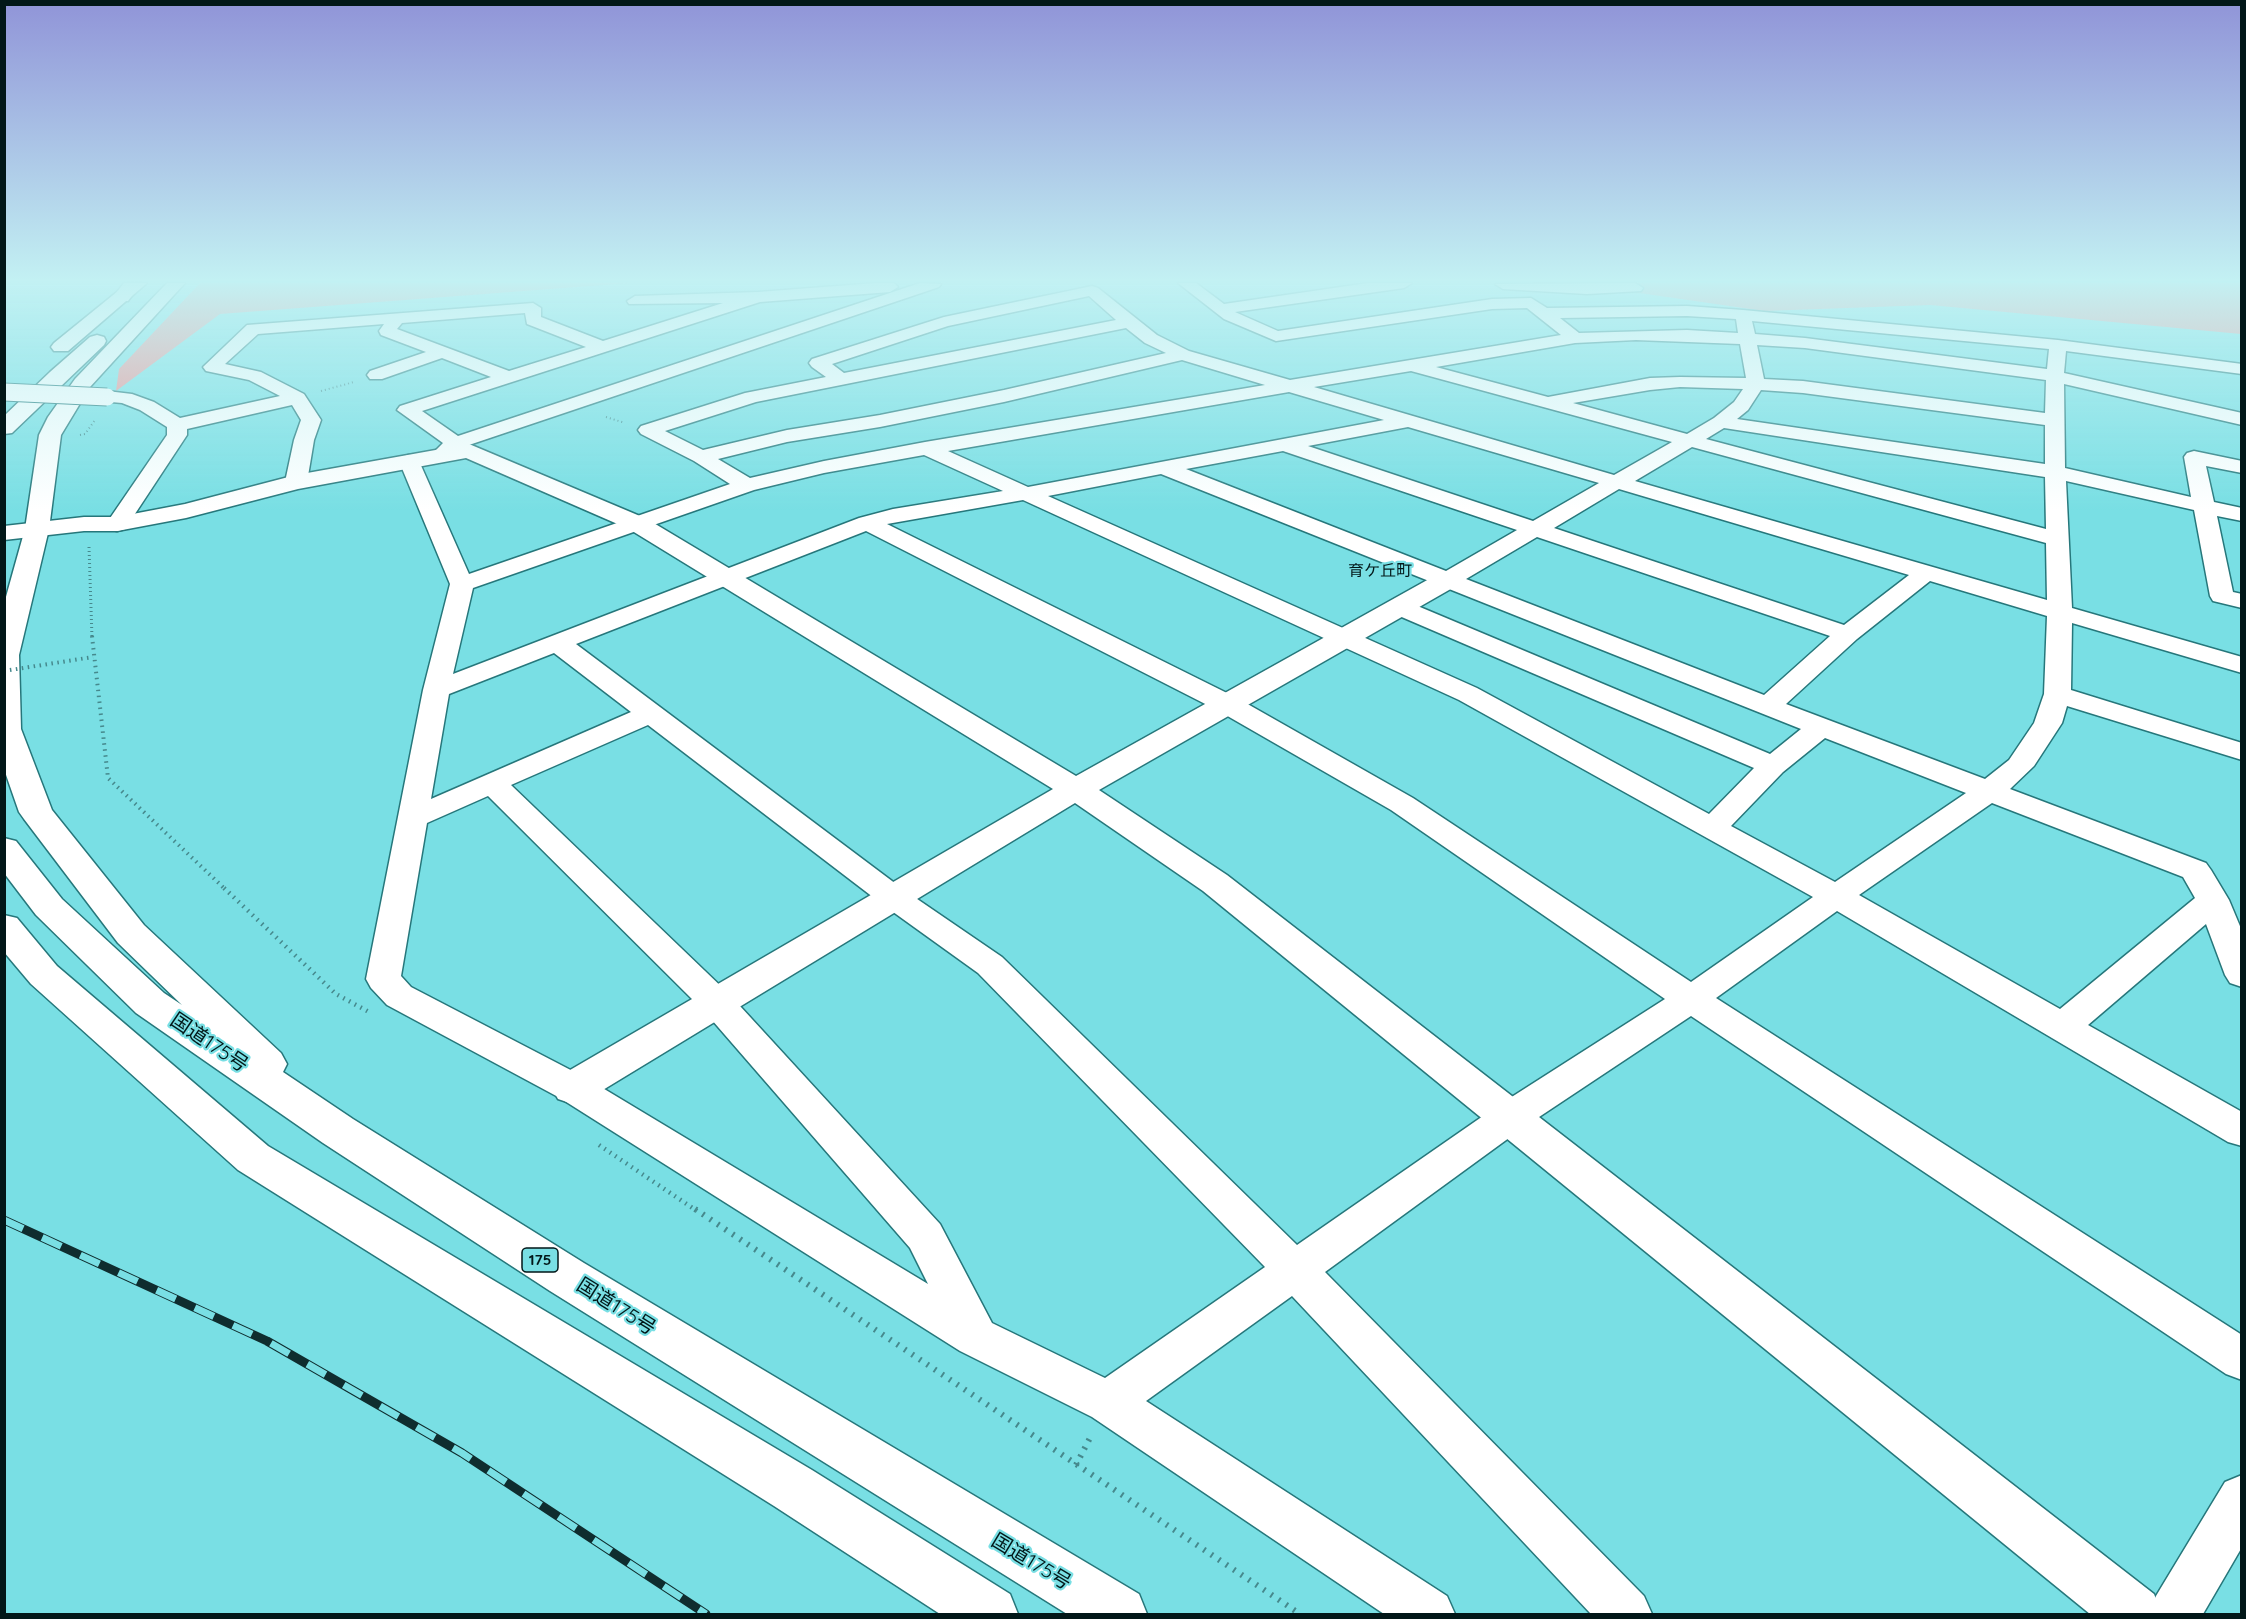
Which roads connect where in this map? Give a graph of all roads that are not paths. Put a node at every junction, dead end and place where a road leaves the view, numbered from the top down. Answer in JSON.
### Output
{"nodes":[{"id":1,"x":48,"y":359,"type":"edge"},
{"id":2,"x":77,"y":359,"type":"edge"},
{"id":3,"x":106,"y":359,"type":"edge"},
{"id":4,"x":221,"y":359,"type":"edge"},
{"id":5,"x":424,"y":359,"type":"edge"},
{"id":6,"x":461,"y":359,"type":"edge"},
{"id":7,"x":563,"y":359,"type":"edge"},
{"id":8,"x":718,"y":359,"type":"edge"},
{"id":9,"x":832,"y":359,"type":"edge"},
{"id":10,"x":952,"y":359,"type":"edge"},
{"id":11,"x":1167,"y":359,"type":"edge"},
{"id":12,"x":1197,"y":359,"type":"edge"},
{"id":13,"x":1238,"y":359,"type":"edge"},
{"id":14,"x":1448,"y":359,"type":"edge"},
{"id":15,"x":1752,"y":359,"type":"edge"},
{"id":16,"x":2023,"y":359,"type":"edge"},
{"id":17,"x":2040,"y":359,"type":"edge"},
{"id":18,"x":2176,"y":360,"type":"junction"},
{"id":19,"x":2057,"y":361,"type":"junction"},
{"id":20,"x":1408,"y":365,"type":"junction"},
{"id":21,"x":1226,"y":366,"type":"junction"},
{"id":22,"x":2241,"y":369,"type":"edge"},
{"id":23,"x":376,"y":375,"type":"road end"},
{"id":24,"x":508,"y":376,"type":"junction"},
{"id":25,"x":843,"y":381,"type":"junction"},
{"id":26,"x":1756,"y":384,"type":"junction"},
{"id":27,"x":1290,"y":385,"type":"junction"},
{"id":28,"x":9,"y":392,"type":"edge"},
{"id":29,"x":1004,"y":396,"type":"junction"},
{"id":30,"x":297,"y":398,"type":"junction"},
{"id":31,"x":1544,"y":402,"type":"junction"},
{"id":32,"x":4,"y":403,"type":"edge"},
{"id":33,"x":2182,"y":406,"type":"junction"},
{"id":34,"x":2241,"y":419,"type":"edge"},
{"id":35,"x":2055,"y":420,"type":"junction"},
{"id":36,"x":1410,"y":421,"type":"junction"},
{"id":37,"x":1721,"y":422,"type":"junction"},
{"id":38,"x":177,"y":424,"type":"junction"},
{"id":39,"x":4,"y":428,"type":"edge"},
{"id":40,"x":1034,"y":429,"type":"junction"},
{"id":41,"x":1686,"y":441,"type":"junction"},
{"id":42,"x":1286,"y":445,"type":"junction"},
{"id":43,"x":449,"y":448,"type":"junction"},
{"id":44,"x":925,"y":448,"type":"junction"},
{"id":45,"x":702,"y":457,"type":"junction"},
{"id":46,"x":409,"y":461,"type":"junction"},
{"id":47,"x":1162,"y":467,"type":"junction"},
{"id":48,"x":2241,"y":467,"type":"edge"},
{"id":49,"x":2055,"y":472,"type":"junction"},
{"id":50,"x":296,"y":482,"type":"junction"},
{"id":51,"x":1617,"y":482,"type":"junction"},
{"id":52,"x":747,"y":485,"type":"junction"},
{"id":53,"x":1023,"y":495,"type":"junction"},
{"id":54,"x":2204,"y":506,"type":"junction"},
{"id":55,"x":2241,"y":515,"type":"edge"},
{"id":56,"x":867,"y":523,"type":"junction"},
{"id":57,"x":117,"y":524,"type":"junction"},
{"id":58,"x":638,"y":524,"type":"junction"},
{"id":59,"x":1536,"y":528,"type":"junction"},
{"id":60,"x":21,"y":531,"type":"edge"},
{"id":61,"x":2057,"y":539,"type":"junction"},
{"id":62,"x":1926,"y":573,"type":"junction"},
{"id":63,"x":724,"y":578,"type":"junction"},
{"id":64,"x":1447,"y":580,"type":"junction"},
{"id":65,"x":462,"y":584,"type":"junction"},
{"id":66,"x":2241,"y":601,"type":"edge"},
{"id":67,"x":1399,"y":607,"type":"junction"},
{"id":68,"x":2060,"y":611,"type":"junction"},
{"id":69,"x":1848,"y":634,"type":"junction"},
{"id":70,"x":1344,"y":638,"type":"junction"},
{"id":71,"x":558,"y":643,"type":"junction"},
{"id":72,"x":2241,"y":665,"type":"edge"},
{"id":73,"x":436,"y":690,"type":"junction"},
{"id":74,"x":2057,"y":694,"type":"junction"},
{"id":75,"x":1227,"y":704,"type":"junction"},
{"id":76,"x":1769,"y":705,"type":"junction"},
{"id":77,"x":651,"y":713,"type":"junction"},
{"id":78,"x":1821,"y":727,"type":"junction"},
{"id":79,"x":2241,"y":752,"type":"edge"},
{"id":80,"x":1773,"y":766,"type":"junction"},
{"id":81,"x":492,"y":783,"type":"junction"},
{"id":82,"x":1076,"y":789,"type":"junction"},
{"id":83,"x":1989,"y":791,"type":"junction"},
{"id":84,"x":415,"y":817,"type":"junction"},
{"id":85,"x":1712,"y":828,"type":"junction"},
{"id":86,"x":4,"y":849,"type":"edge"},
{"id":87,"x":1836,"y":896,"type":"junction"},
{"id":88,"x":893,"y":897,"type":"junction"},
{"id":89,"x":2213,"y":900,"type":"junction"},
{"id":90,"x":4,"y":927,"type":"edge"},
{"id":91,"x":2241,"y":975,"type":"edge"},
{"id":92,"x":1691,"y":999,"type":"junction"},
{"id":93,"x":717,"y":1003,"type":"junction"},
{"id":94,"x":2063,"y":1027,"type":"junction"},
{"id":95,"x":573,"y":1088,"type":"junction"},
{"id":96,"x":1510,"y":1117,"type":"junction"},
{"id":97,"x":338,"y":1131,"type":"junction"},
{"id":98,"x":2241,"y":1131,"type":"edge"},
{"id":99,"x":1295,"y":1270,"type":"junction"},
{"id":100,"x":976,"y":1337,"type":"junction"},
{"id":101,"x":2241,"y":1360,"type":"edge"},
{"id":102,"x":1108,"y":1402,"type":"junction"},
{"id":103,"x":2241,"y":1499,"type":"edge"},
{"id":104,"x":990,"y":1614,"type":"edge"},
{"id":105,"x":1119,"y":1614,"type":"edge"},
{"id":106,"x":1429,"y":1614,"type":"edge"},
{"id":107,"x":1626,"y":1614,"type":"edge"},
{"id":108,"x":2133,"y":1614,"type":"edge"},
{"id":109,"x":2174,"y":1614,"type":"edge"}],
"edges":[{"from":1,"to":28,"type":"main road"},
{"from":2,"to":39,"type":"main road"},
{"from":3,"to":60,"type":"main road"},
{"from":4,"to":30,"type":"street"},
{"from":5,"to":23,"type":"street"},
{"from":6,"to":24,"type":"street"},
{"from":7,"to":24,"type":"street"},
{"from":8,"to":43,"type":"street"},
{"from":9,"to":25,"type":"street"},
{"from":10,"to":25,"type":"street"},
{"from":11,"to":29,"type":"street"},
{"from":12,"to":21,"type":"street"},
{"from":13,"to":21,"type":"street"},
{"from":14,"to":20,"type":"street"},
{"from":15,"to":26,"type":"street"},
{"from":16,"to":19,"type":"street"},
{"from":17,"to":19,"type":"street"},
{"from":18,"to":19,"type":"street"},
{"from":18,"to":22,"type":"street"},
{"from":18,"to":33,"type":"street"},
{"from":19,"to":33,"type":"street"},
{"from":19,"to":35,"type":"street"},
{"from":20,"to":27,"type":"street"},
{"from":20,"to":31,"type":"street"},
{"from":21,"to":27,"type":"street"},
{"from":24,"to":43,"type":"street"},
{"from":25,"to":45,"type":"street"},
{"from":26,"to":31,"type":"street"},
{"from":26,"to":35,"type":"street"},
{"from":26,"to":37,"type":"street"},
{"from":27,"to":36,"type":"street"},
{"from":27,"to":40,"type":"street"},
{"from":28,"to":32,"type":"main road"},
{"from":28,"to":38,"type":"street","bridge":true},
{"from":29,"to":40,"type":"street"},
{"from":29,"to":45,"type":"street"},
{"from":30,"to":38,"type":"street"},
{"from":30,"to":50,"type":"street"},
{"from":31,"to":41,"type":"street"},
{"from":33,"to":34,"type":"street"},
{"from":35,"to":49,"type":"street"},
{"from":36,"to":42,"type":"street"},
{"from":36,"to":51,"type":"street"},
{"from":37,"to":41,"type":"street"},
{"from":37,"to":49,"type":"street"},
{"from":38,"to":57,"type":"street"},
{"from":40,"to":44,"type":"street"},
{"from":41,"to":51,"type":"street"},
{"from":41,"to":61,"type":"street"},
{"from":42,"to":47,"type":"street"},
{"from":42,"to":59,"type":"street"},
{"from":43,"to":46,"type":"main road"},
{"from":43,"to":58,"type":"main road"},
{"from":44,"to":52,"type":"street"},
{"from":44,"to":53,"type":"street"},
{"from":45,"to":52,"type":"street"},
{"from":46,"to":50,"type":"main road"},
{"from":46,"to":65,"type":"street"},
{"from":47,"to":53,"type":"street"},
{"from":47,"to":64,"type":"street"},
{"from":48,"to":54,"type":"street"},
{"from":49,"to":54,"type":"street"},
{"from":49,"to":61,"type":"street"},
{"from":50,"to":57,"type":"main road"},
{"from":51,"to":59,"type":"street"},
{"from":51,"to":62,"type":"street"},
{"from":52,"to":58,"type":"street"},
{"from":53,"to":56,"type":"street"},
{"from":53,"to":70,"type":"street"},
{"from":54,"to":55,"type":"street"},
{"from":54,"to":66,"type":"street"},
{"from":56,"to":63,"type":"street"},
{"from":56,"to":75,"type":"street"},
{"from":57,"to":60,"type":"main road"},
{"from":58,"to":63,"type":"main road"},
{"from":58,"to":65,"type":"street"},
{"from":59,"to":64,"type":"street"},
{"from":59,"to":69,"type":"street"},
{"from":60,"to":97,"type":"main road"},
{"from":61,"to":68,"type":"street"},
{"from":62,"to":68,"type":"street"},
{"from":62,"to":69,"type":"street"},
{"from":63,"to":71,"type":"street"},
{"from":63,"to":82,"type":"main road"},
{"from":64,"to":67,"type":"main road"},
{"from":64,"to":76,"type":"street"},
{"from":65,"to":73,"type":"street"},
{"from":67,"to":70,"type":"main road"},
{"from":67,"to":80,"type":"street"},
{"from":68,"to":72,"type":"street"},
{"from":68,"to":74,"type":"street"},
{"from":69,"to":76,"type":"street"},
{"from":70,"to":75,"type":"main road"},
{"from":70,"to":85,"type":"street"},
{"from":71,"to":73,"type":"street"},
{"from":71,"to":77,"type":"street"},
{"from":73,"to":84,"type":"street"},
{"from":74,"to":79,"type":"street"},
{"from":74,"to":83,"type":"street"},
{"from":75,"to":82,"type":"main road"},
{"from":75,"to":92,"type":"street"},
{"from":76,"to":78,"type":"street"},
{"from":77,"to":81,"type":"street"},
{"from":77,"to":88,"type":"street"},
{"from":78,"to":80,"type":"street"},
{"from":78,"to":83,"type":"street"},
{"from":80,"to":85,"type":"street"},
{"from":81,"to":84,"type":"street"},
{"from":81,"to":93,"type":"street"},
{"from":82,"to":88,"type":"main road"},
{"from":82,"to":96,"type":"main road"},
{"from":83,"to":87,"type":"street"},
{"from":83,"to":89,"type":"street"},
{"from":84,"to":95,"type":"street"},
{"from":85,"to":87,"type":"street"},
{"from":86,"to":97,"type":"main road","name":"国道175号","number":"175"},
{"from":87,"to":92,"type":"street"},
{"from":87,"to":94,"type":"street"},
{"from":88,"to":93,"type":"main road"},
{"from":88,"to":99,"type":"street"},
{"from":89,"to":91,"type":"street"},
{"from":89,"to":94,"type":"street"},
{"from":90,"to":104,"type":"main road"},
{"from":92,"to":96,"type":"street"},
{"from":92,"to":101,"type":"street"},
{"from":93,"to":95,"type":"main road"},
{"from":93,"to":100,"type":"street"},
{"from":94,"to":98,"type":"street"},
{"from":95,"to":100,"type":"street"},
{"from":96,"to":99,"type":"street"},
{"from":96,"to":108,"type":"main road"},
{"from":97,"to":105,"type":"main road","name":"国道175号","number":"175"},
{"from":99,"to":102,"type":"street"},
{"from":99,"to":107,"type":"street"},
{"from":100,"to":102,"type":"street"},
{"from":102,"to":106,"type":"street"},
{"from":103,"to":109,"type":"street"}]}
